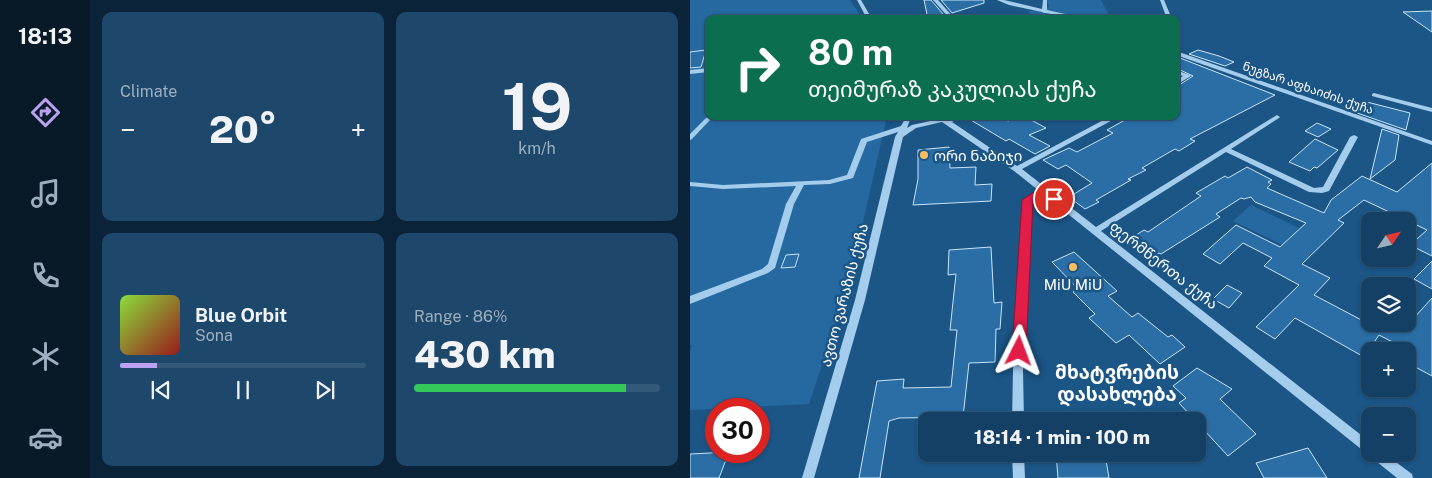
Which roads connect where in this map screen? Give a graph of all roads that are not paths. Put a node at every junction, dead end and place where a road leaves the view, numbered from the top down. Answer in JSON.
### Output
{"nodes":[{"id":1,"x":860,"y":0,"type":"edge"},
{"id":2,"x":935,"y":0,"type":"edge"},
{"id":3,"x":999,"y":0,"type":"edge"},
{"id":4,"x":1045,"y":0,"type":"edge"},
{"id":5,"x":1162,"y":0,"type":"edge"},
{"id":6,"x":1044,"y":12,"type":"junction"},
{"id":7,"x":869,"y":15,"type":"edge"},
{"id":8,"x":949,"y":15,"type":"edge"},
{"id":9,"x":1062,"y":15,"type":"edge"},
{"id":10,"x":1168,"y":15,"type":"edge"},
{"id":11,"x":1180,"y":54,"type":"edge"},
{"id":12,"x":705,"y":70,"type":"edge"},
{"id":13,"x":690,"y":72,"type":"edge"},
{"id":14,"x":1180,"y":73,"type":"edge"},
{"id":15,"x":1180,"y":81,"type":"edge"},
{"id":16,"x":1374,"y":95,"type":"dead end"},
{"id":17,"x":1432,"y":110,"type":"edge"},
{"id":18,"x":1277,"y":117,"type":"dead end"},
{"id":19,"x":707,"y":120,"type":"edge"},
{"id":20,"x":904,"y":120,"type":"edge"},
{"id":21,"x":942,"y":120,"type":"edge"},
{"id":22,"x":951,"y":120,"type":"edge"},
{"id":23,"x":1110,"y":120,"type":"edge"},
{"id":24,"x":947,"y":122,"type":"junction"},
{"id":25,"x":901,"y":133,"type":"junction"},
{"id":26,"x":1354,"y":137,"type":"dead end"},
{"id":27,"x":690,"y":138,"type":"edge"},
{"id":28,"x":1432,"y":143,"type":"edge"},
{"id":29,"x":1226,"y":149,"type":"junction"},
{"id":30,"x":1018,"y":169,"type":"junction"},
{"id":31,"x":801,"y":182,"type":"junction"},
{"id":32,"x":690,"y":184,"type":"edge"},
{"id":33,"x":1043,"y":190,"type":"junction"},
{"id":34,"x":1095,"y":231,"type":"junction"},
{"id":35,"x":690,"y":300,"type":"edge"},
{"id":36,"x":1018,"y":412,"type":"edge"},
{"id":37,"x":1361,"y":442,"type":"edge"},
{"id":38,"x":1018,"y":462,"type":"edge"},
{"id":39,"x":1386,"y":462,"type":"edge"},
{"id":40,"x":808,"y":478,"type":"edge"},
{"id":41,"x":1019,"y":478,"type":"edge"},
{"id":42,"x":1407,"y":478,"type":"edge"}],
"edges":[{"from":1,"to":7,"type":"street"},
{"from":2,"to":8,"type":"street"},
{"from":3,"to":6,"type":"street"},
{"from":4,"to":6,"type":"street"},
{"from":5,"to":10,"type":"street"},
{"from":6,"to":9,"type":"street"},
{"from":11,"to":28,"type":"street","name":"ნუგზარ აფხაიძის ქუჩა"},
{"from":12,"to":13,"type":"street"},
{"from":14,"to":15,"type":"street"},
{"from":16,"to":17,"type":"street"},
{"from":18,"to":29,"type":"street"},
{"from":19,"to":27,"type":"street"},
{"from":20,"to":25,"type":"street","name":"ავთო ვარაზის ქუჩა"},
{"from":21,"to":24,"type":"street","name":"ფერმწერთა ქუჩა"},
{"from":22,"to":24,"type":"street"},
{"from":23,"to":30,"type":"street"},
{"from":24,"to":25,"type":"street"},
{"from":24,"to":30,"type":"street","name":"ფერმწერთა ქუჩა"},
{"from":25,"to":31,"type":"street"},
{"from":25,"to":40,"type":"street","name":"ავთო ვარაზის ქუჩა"},
{"from":26,"to":29,"type":"street"},
{"from":29,"to":34,"type":"street"},
{"from":30,"to":33,"type":"street","name":"ფერმწერთა ქუჩა"},
{"from":31,"to":32,"type":"street"},
{"from":31,"to":35,"type":"street"},
{"from":33,"to":34,"type":"street","name":"ფერმწერთა ქუჩა"},
{"from":33,"to":36,"type":"street"},
{"from":34,"to":37,"type":"street","name":"ფერმწერთა ქუჩა"},
{"from":38,"to":41,"type":"street"},
{"from":39,"to":42,"type":"street"}]}
